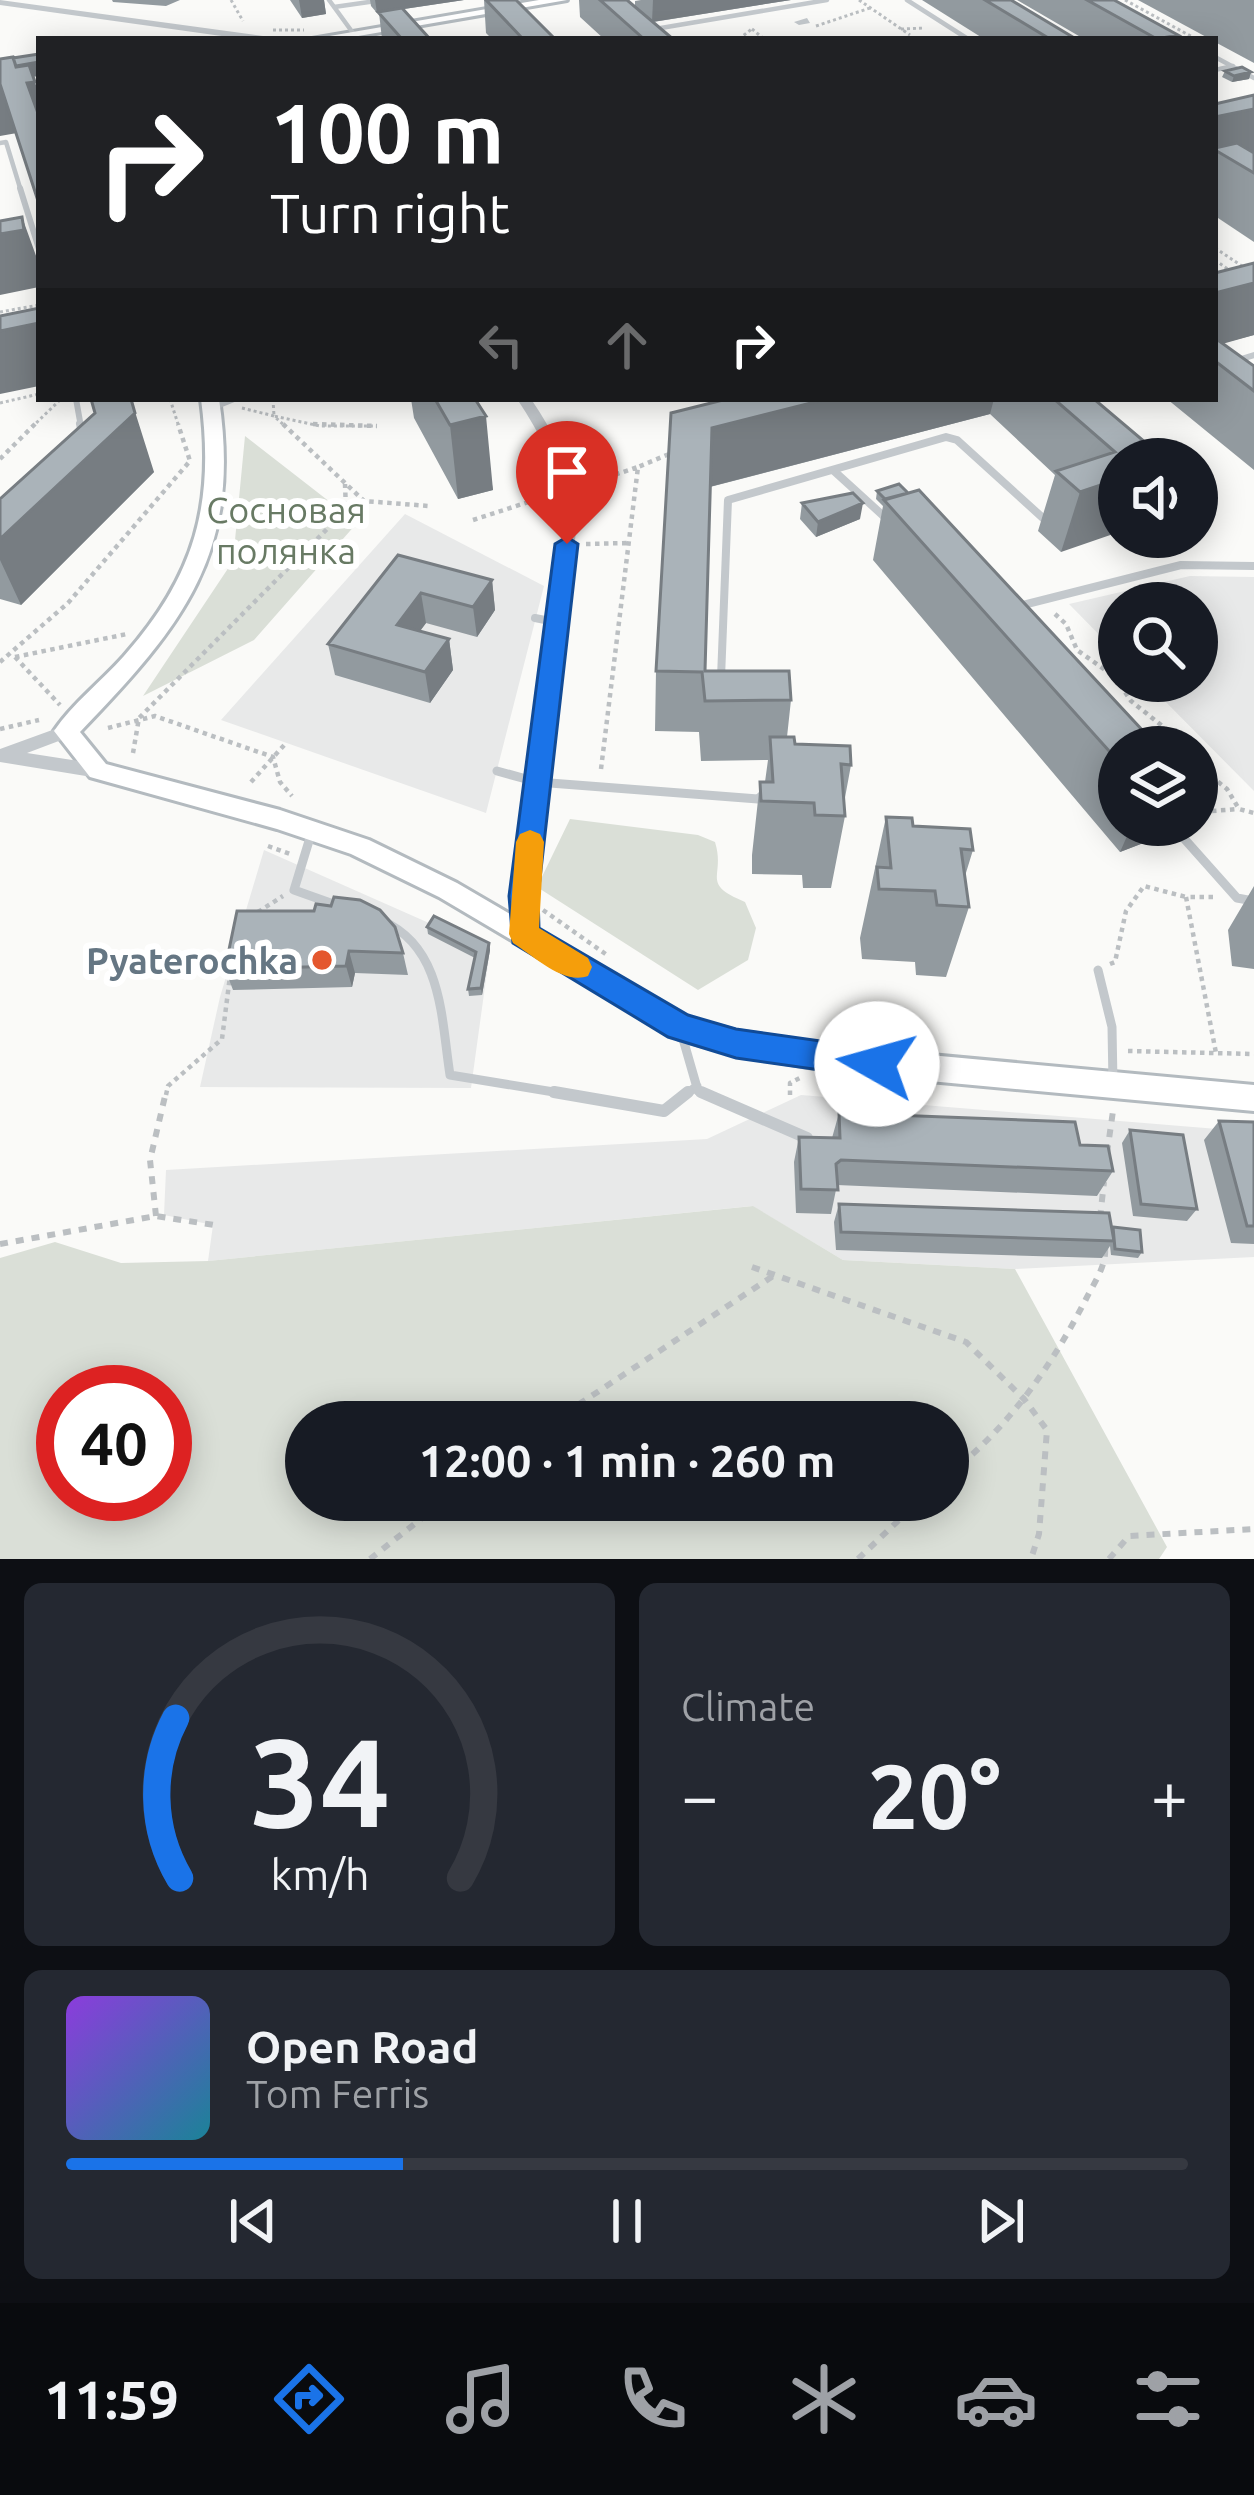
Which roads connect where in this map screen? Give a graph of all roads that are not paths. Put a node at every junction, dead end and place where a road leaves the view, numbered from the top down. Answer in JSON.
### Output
{"nodes":[{"id":1,"x":329,"y":0,"type":"edge"},
{"id":2,"x":383,"y":0,"type":"edge"},
{"id":3,"x":561,"y":0,"type":"edge"},
{"id":4,"x":827,"y":0,"type":"edge"},
{"id":5,"x":907,"y":0,"type":"edge"},
{"id":6,"x":0,"y":2,"type":"edge"},
{"id":7,"x":334,"y":8,"type":"junction"},
{"id":8,"x":349,"y":29,"type":"junction"},
{"id":9,"x":267,"y":35,"type":"edge"},
{"id":10,"x":327,"y":36,"type":"edge"},
{"id":11,"x":644,"y":36,"type":"edge"},
{"id":12,"x":963,"y":36,"type":"edge"},
{"id":13,"x":1231,"y":51,"type":"dead end"},
{"id":14,"x":1218,"y":55,"type":"edge"},
{"id":15,"x":1218,"y":58,"type":"edge"},
{"id":16,"x":1233,"y":66,"type":"junction"},
{"id":17,"x":1218,"y":69,"type":"edge"},
{"id":18,"x":1254,"y":78,"type":"edge"},
{"id":19,"x":0,"y":143,"type":"edge"},
{"id":20,"x":36,"y":240,"type":"edge"},
{"id":21,"x":1254,"y":356,"type":"edge"},
{"id":22,"x":1218,"y":366,"type":"edge"},
{"id":23,"x":77,"y":402,"type":"edge"},
{"id":24,"x":526,"y":402,"type":"edge"},
{"id":25,"x":215,"y":403,"type":"edge"},
{"id":26,"x":86,"y":453,"type":"edge"},
{"id":27,"x":834,"y":471,"type":"junction"},
{"id":28,"x":1044,"y":519,"type":"dead end"},
{"id":29,"x":903,"y":534,"type":"edge"},
{"id":30,"x":1254,"y":566,"type":"edge"},
{"id":31,"x":1008,"y":609,"type":"edge"},
{"id":32,"x":536,"y":618,"type":"dead end"},
{"id":33,"x":555,"y":622,"type":"junction"},
{"id":34,"x":719,"y":701,"type":"edge"},
{"id":35,"x":64,"y":719,"type":"junction"},
{"id":36,"x":1,"y":756,"type":"edge"},
{"id":37,"x":98,"y":771,"type":"junction"},
{"id":38,"x":497,"y":771,"type":"dead end"},
{"id":39,"x":537,"y":782,"type":"junction"},
{"id":40,"x":772,"y":788,"type":"edge"},
{"id":41,"x":312,"y":830,"type":"junction"},
{"id":42,"x":1191,"y":846,"type":"edge"},
{"id":43,"x":1254,"y":901,"type":"edge"},
{"id":44,"x":352,"y":910,"type":"edge"},
{"id":45,"x":374,"y":919,"type":"edge"},
{"id":46,"x":524,"y":934,"type":"junction"},
{"id":47,"x":1098,"y":970,"type":"road end"},
{"id":48,"x":679,"y":1027,"type":"junction"},
{"id":49,"x":697,"y":1086,"type":"junction"},
{"id":50,"x":1113,"y":1095,"type":"junction"},
{"id":51,"x":1254,"y":1097,"type":"edge"},
{"id":52,"x":807,"y":1138,"type":"edge"}],
"edges":[{"from":1,"to":7,"type":"lane"},
{"from":2,"to":7,"type":"lane"},
{"from":3,"to":8,"type":"street"},
{"from":4,"to":11,"type":"lane"},
{"from":5,"to":12,"type":"lane"},
{"from":6,"to":9,"type":"street"},
{"from":7,"to":8,"type":"lane"},
{"from":8,"to":10,"type":"street"},
{"from":13,"to":14,"type":"lane"},
{"from":15,"to":16,"type":"lane"},
{"from":16,"to":17,"type":"lane"},
{"from":16,"to":18,"type":"lane"},
{"from":19,"to":20,"type":"lane"},
{"from":21,"to":22,"type":"lane"},
{"from":23,"to":26,"type":"lane"},
{"from":24,"to":33,"type":"street"},
{"from":25,"to":35,"type":"street"},
{"from":27,"to":28,"type":"lane"},
{"from":27,"to":29,"type":"lane"},
{"from":27,"to":34,"type":"lane"},
{"from":30,"to":31,"type":"lane"},
{"from":32,"to":33,"type":"lane"},
{"from":33,"to":39,"type":"street"},
{"from":35,"to":36,"type":"street"},
{"from":35,"to":37,"type":"street"},
{"from":36,"to":37,"type":"street"},
{"from":37,"to":41,"type":"street"},
{"from":38,"to":39,"type":"lane"},
{"from":39,"to":40,"type":"lane"},
{"from":39,"to":46,"type":"street"},
{"from":41,"to":44,"type":"lane"},
{"from":41,"to":46,"type":"street"},
{"from":42,"to":43,"type":"lane"},
{"from":45,"to":49,"type":"lane"},
{"from":46,"to":48,"type":"street"},
{"from":47,"to":50,"type":"lane"},
{"from":48,"to":49,"type":"lane"},
{"from":48,"to":50,"type":"street"},
{"from":49,"to":52,"type":"lane"},
{"from":50,"to":51,"type":"street"}]}
